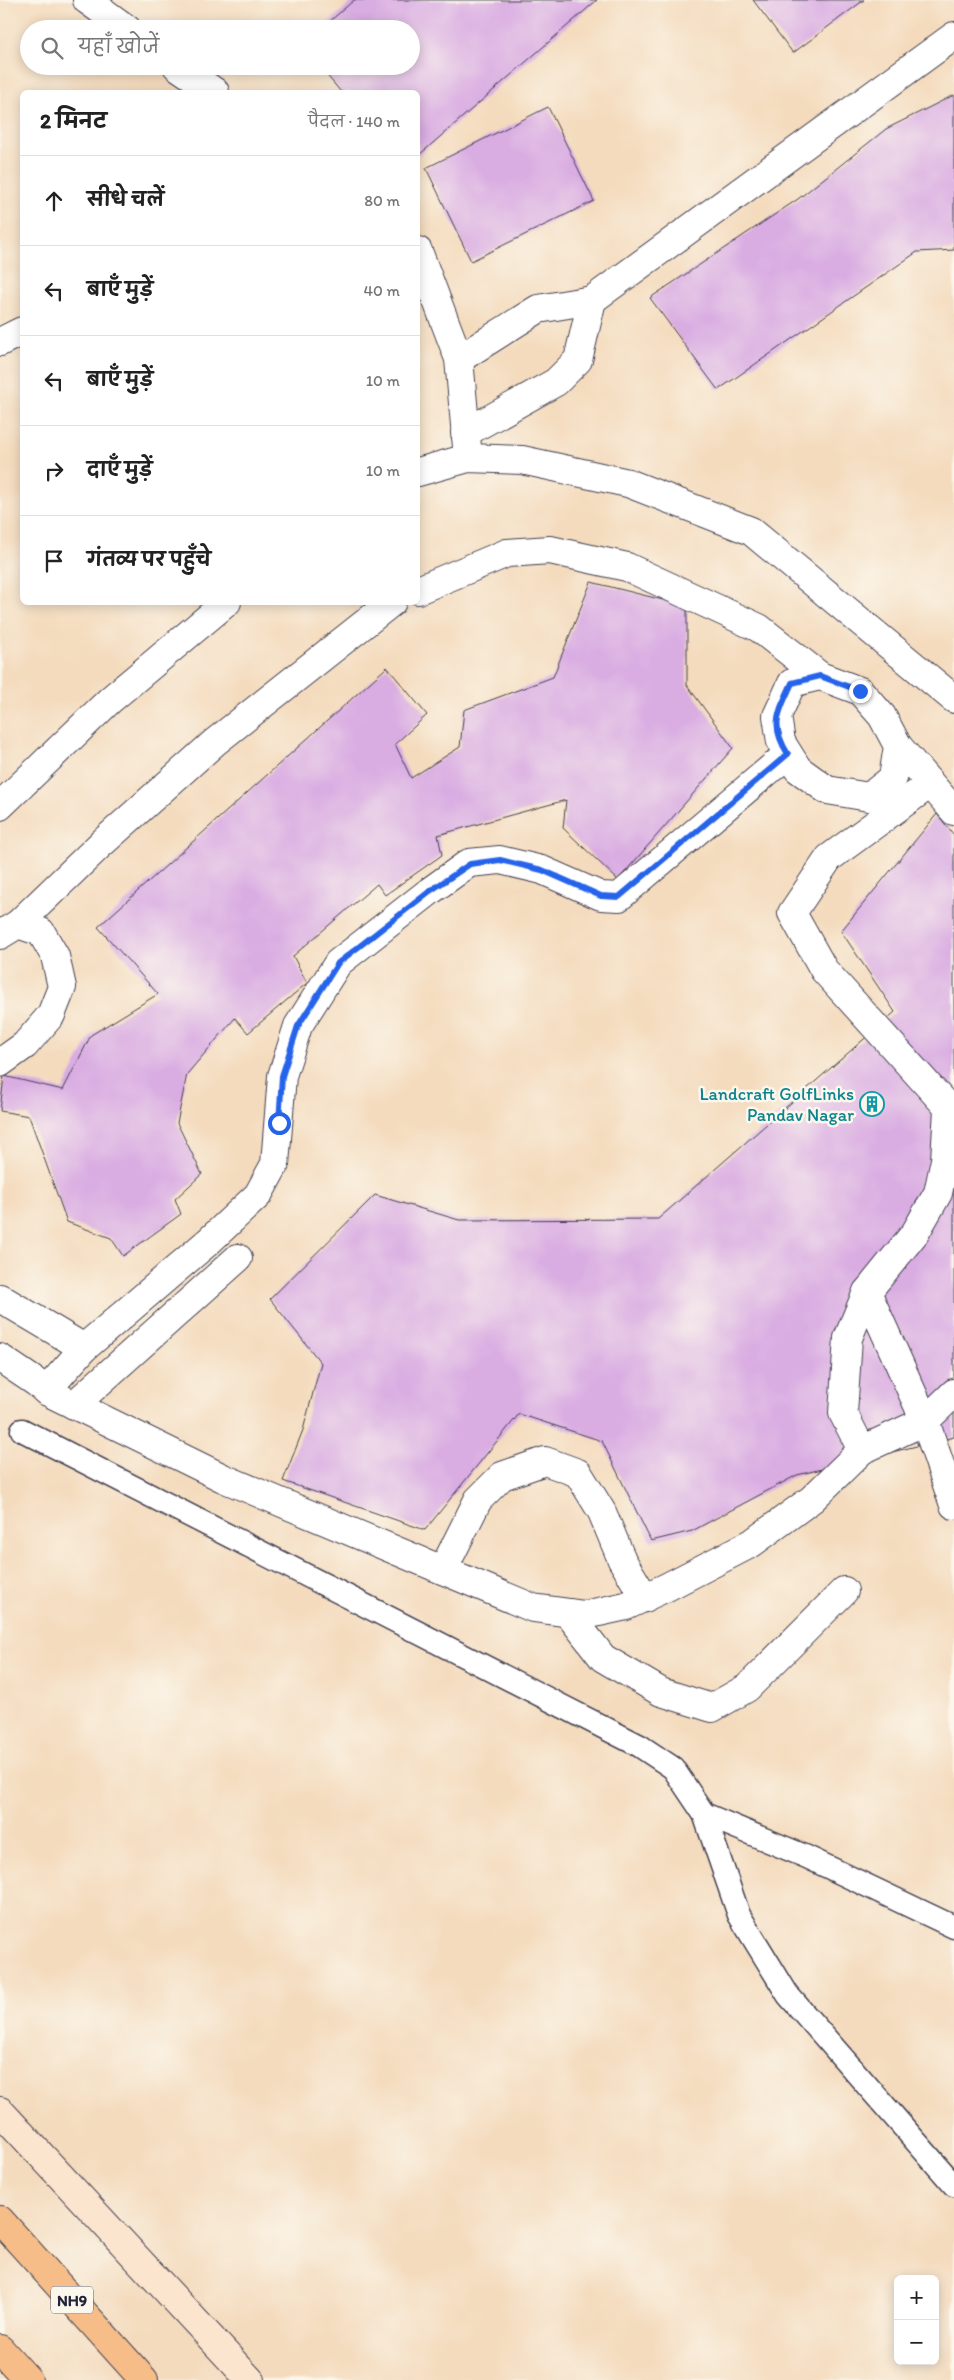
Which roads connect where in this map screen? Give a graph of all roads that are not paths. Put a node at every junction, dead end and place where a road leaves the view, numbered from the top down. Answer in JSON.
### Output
{"nodes":[{"id":1,"x":87,"y":0,"type":"edge"},
{"id":2,"x":115,"y":20,"type":"edge"},
{"id":3,"x":954,"y":36,"type":"edge"},
{"id":4,"x":190,"y":75,"type":"edge"},
{"id":5,"x":213,"y":90,"type":"edge"},
{"id":6,"x":420,"y":257,"type":"edge"},
{"id":7,"x":592,"y":300,"type":"junction"},
{"id":8,"x":20,"y":332,"type":"edge"},
{"id":9,"x":0,"y":342,"type":"edge"},
{"id":10,"x":459,"y":359,"type":"junction"},
{"id":11,"x":467,"y":446,"type":"junction"},
{"id":12,"x":420,"y":471,"type":"edge"},
{"id":13,"x":420,"y":589,"type":"edge"},
{"id":14,"x":224,"y":605,"type":"edge"},
{"id":15,"x":388,"y":605,"type":"edge"},
{"id":16,"x":820,"y":676,"type":"junction"},
{"id":17,"x":954,"y":699,"type":"edge"},
{"id":18,"x":898,"y":746,"type":"junction"},
{"id":19,"x":788,"y":754,"type":"junction"},
{"id":20,"x":930,"y":784,"type":"junction"},
{"id":21,"x":0,"y":806,"type":"edge"},
{"id":22,"x":954,"y":811,"type":"edge"},
{"id":23,"x":9,"y":930,"type":"edge"},
{"id":24,"x":0,"y":1063,"type":"edge"},
{"id":25,"x":951,"y":1111,"type":"edge"},
{"id":26,"x":238,"y":1258,"type":"dead end"},
{"id":27,"x":867,"y":1292,"type":"junction"},
{"id":28,"x":0,"y":1298,"type":"edge"},
{"id":29,"x":84,"y":1348,"type":"junction"},
{"id":30,"x":0,"y":1358,"type":"edge"},
{"id":31,"x":46,"y":1391,"type":"junction"},
{"id":32,"x":954,"y":1393,"type":"edge"},
{"id":33,"x":74,"y":1405,"type":"junction"},
{"id":34,"x":925,"y":1421,"type":"junction"},
{"id":35,"x":22,"y":1430,"type":"dead end"},
{"id":36,"x":862,"y":1450,"type":"junction"},
{"id":37,"x":954,"y":1505,"type":"edge"},
{"id":38,"x":443,"y":1570,"type":"junction"},
{"id":39,"x":844,"y":1591,"type":"dead end"},
{"id":40,"x":644,"y":1598,"type":"junction"},
{"id":41,"x":568,"y":1613,"type":"junction"},
{"id":42,"x":704,"y":1814,"type":"junction"},
{"id":43,"x":954,"y":1927,"type":"edge"},
{"id":44,"x":0,"y":2111,"type":"edge"},
{"id":45,"x":954,"y":2185,"type":"edge"},
{"id":46,"x":0,"y":2220,"type":"edge"},
{"id":47,"x":0,"y":2349,"type":"edge"},
{"id":48,"x":28,"y":2380,"type":"edge"},
{"id":49,"x":144,"y":2380,"type":"edge"},
{"id":50,"x":250,"y":2380,"type":"edge"}],
"edges":[{"from":1,"to":2,"type":"street"},
{"from":3,"to":7,"type":"street"},
{"from":4,"to":5,"type":"street"},
{"from":6,"to":10,"type":"street"},
{"from":7,"to":10,"type":"street"},
{"from":7,"to":11,"type":"street"},
{"from":8,"to":9,"type":"street"},
{"from":10,"to":11,"type":"street"},
{"from":11,"to":12,"type":"street"},
{"from":11,"to":17,"type":"street"},
{"from":13,"to":16,"type":"street"},
{"from":14,"to":21,"type":"street"},
{"from":15,"to":23,"type":"street"},
{"from":16,"to":18,"type":"street"},
{"from":16,"to":19,"type":"street"},
{"from":18,"to":19,"type":"street"},
{"from":18,"to":20,"type":"street"},
{"from":19,"to":29,"type":"street"},
{"from":20,"to":22,"type":"street"},
{"from":20,"to":25,"type":"street"},
{"from":23,"to":24,"type":"street"},
{"from":25,"to":27,"type":"street"},
{"from":26,"to":33,"type":"street"},
{"from":27,"to":34,"type":"street"},
{"from":27,"to":36,"type":"street"},
{"from":28,"to":29,"type":"street"},
{"from":29,"to":31,"type":"street"},
{"from":30,"to":31,"type":"street"},
{"from":31,"to":33,"type":"street"},
{"from":32,"to":34,"type":"street"},
{"from":33,"to":38,"type":"street"},
{"from":34,"to":36,"type":"street"},
{"from":34,"to":37,"type":"street"},
{"from":35,"to":42,"type":"lane"},
{"from":36,"to":40,"type":"street"},
{"from":38,"to":40,"type":"street"},
{"from":38,"to":41,"type":"street"},
{"from":39,"to":41,"type":"street"},
{"from":40,"to":41,"type":"street"},
{"from":42,"to":43,"type":"lane"},
{"from":42,"to":45,"type":"lane"},
{"from":44,"to":50,"type":"street"},
{"from":46,"to":49,"type":"highway","number":"NH9"},
{"from":47,"to":48,"type":"highway"}]}
